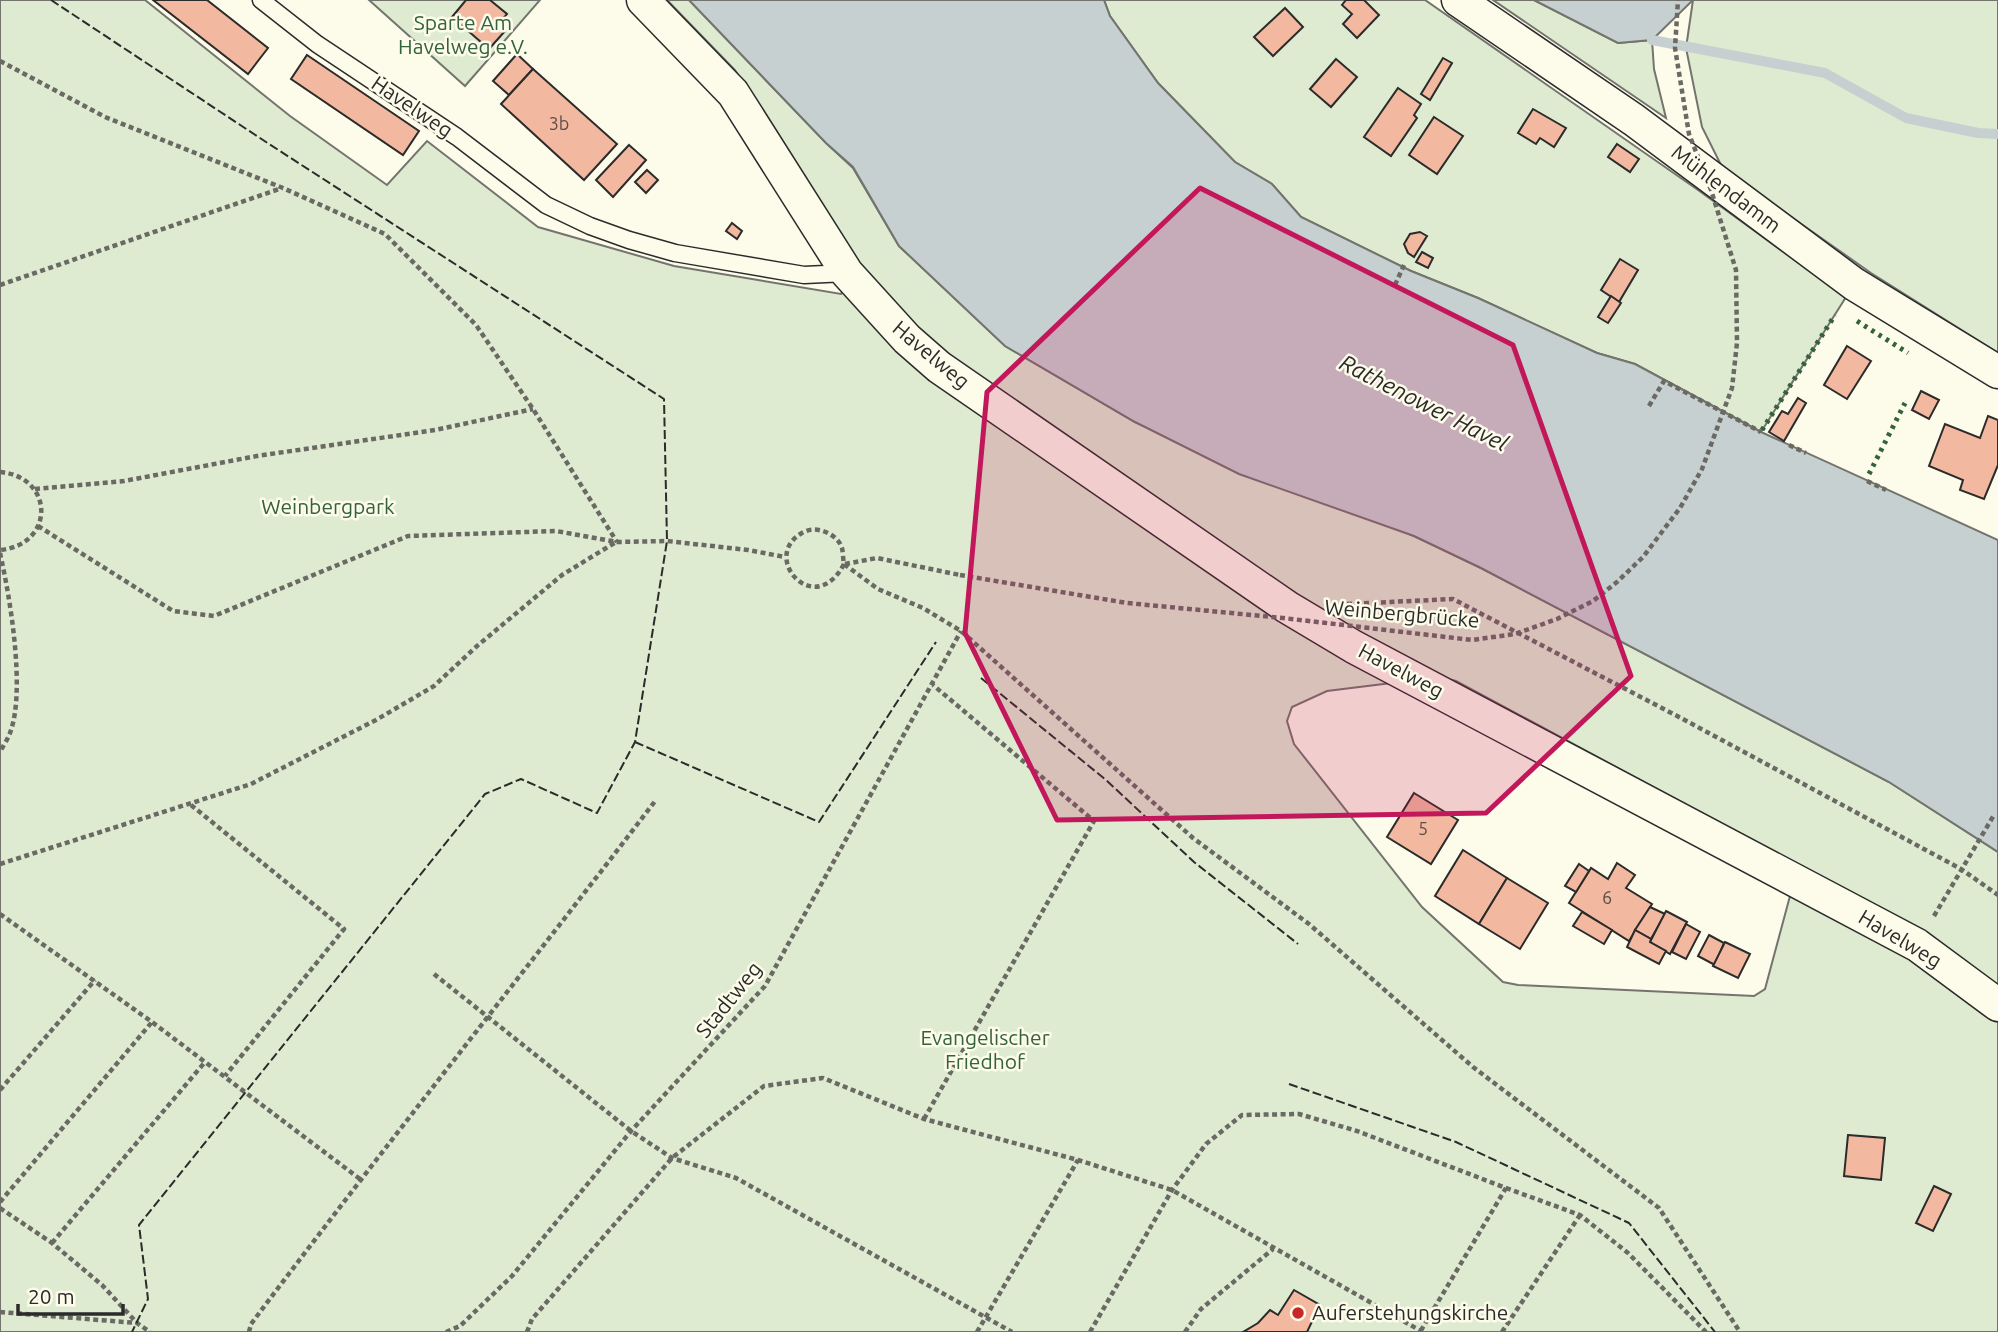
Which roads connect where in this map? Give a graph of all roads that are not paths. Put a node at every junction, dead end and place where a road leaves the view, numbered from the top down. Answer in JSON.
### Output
{"nodes":[{"id":1,"x":261,"y":0,"type":"edge"},
{"id":2,"x":643,"y":0,"type":"edge"},
{"id":3,"x":1458,"y":0,"type":"edge"},
{"id":4,"x":848,"y":272,"type":"junction"},
{"id":5,"x":1998,"y":372,"type":"edge"},
{"id":6,"x":1998,"y":1005,"type":"edge"}],
"edges":[{"from":1,"to":4,"type":"lane","name":"Havelweg"},
{"from":2,"to":4,"type":"street","name":"Havelweg"},
{"from":3,"to":5,"type":"street","name":"Mühlendamm"},
{"from":4,"to":6,"type":"street","name":"Havelweg"}]}
